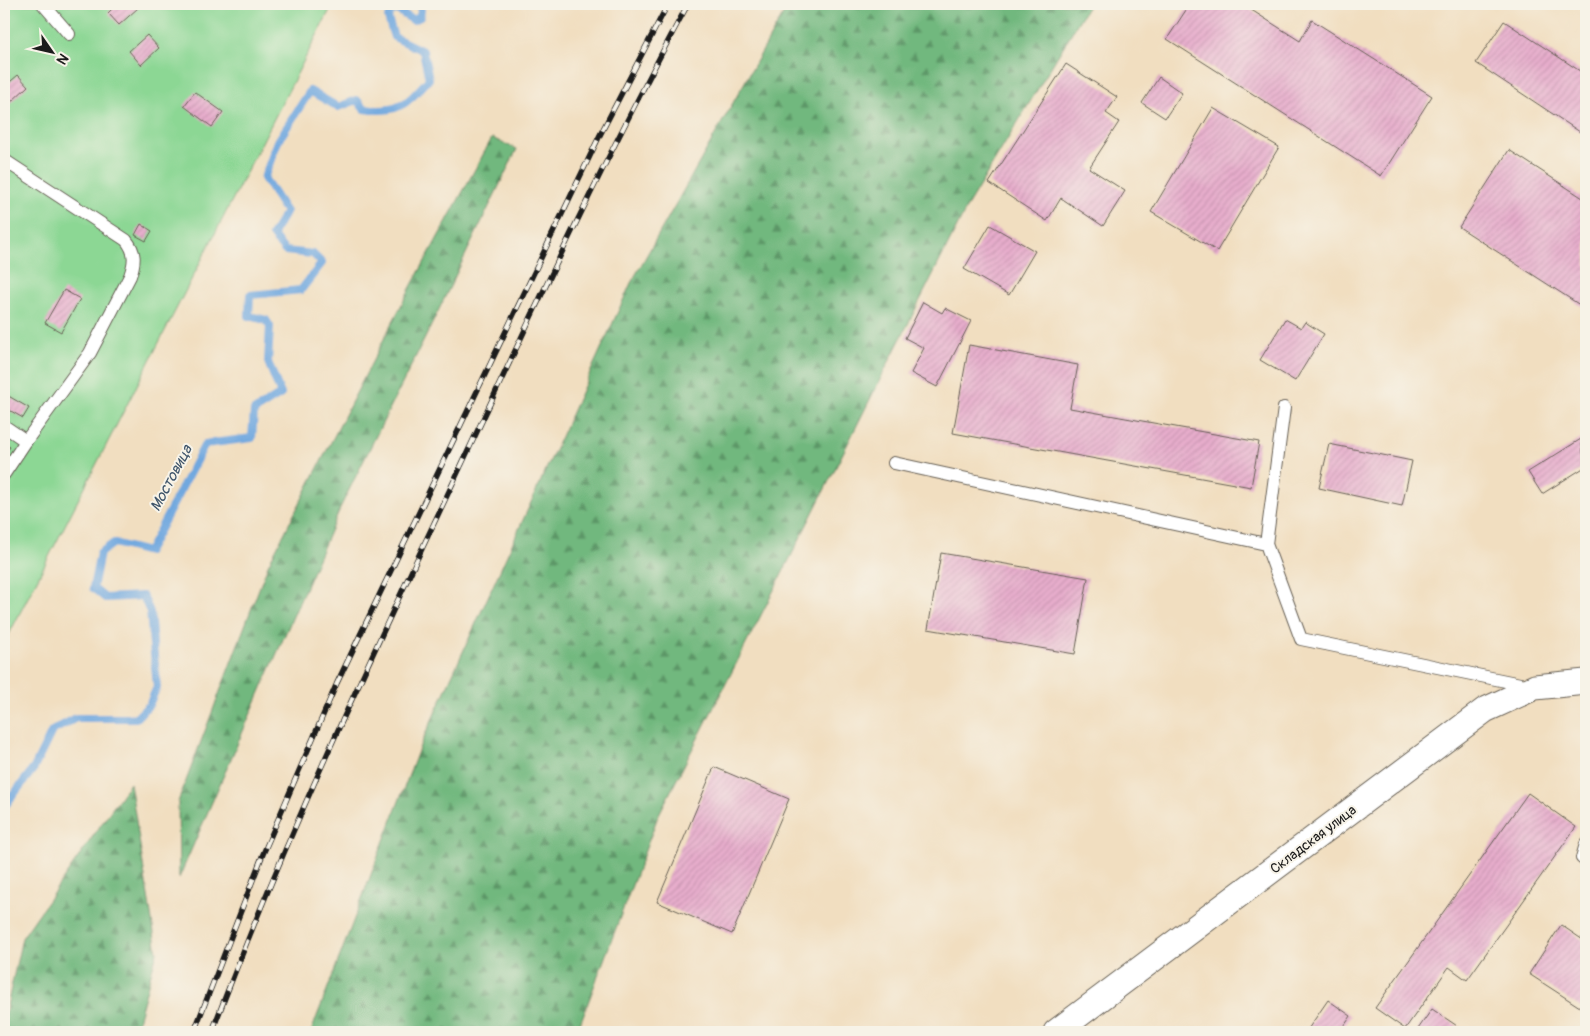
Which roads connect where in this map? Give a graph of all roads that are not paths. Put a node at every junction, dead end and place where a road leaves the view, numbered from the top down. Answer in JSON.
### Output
{"nodes":[{"id":1,"x":43,"y":4,"type":"edge"},
{"id":2,"x":69,"y":34,"type":"dead end"},
{"id":3,"x":4,"y":160,"type":"edge"},
{"id":4,"x":1284,"y":408,"type":"dead end"},
{"id":5,"x":4,"y":426,"type":"edge"},
{"id":6,"x":26,"y":441,"type":"junction"},
{"id":7,"x":894,"y":463,"type":"dead end"},
{"id":8,"x":4,"y":474,"type":"edge"},
{"id":9,"x":1266,"y":544,"type":"junction"},
{"id":10,"x":1586,"y":682,"type":"edge"},
{"id":11,"x":1535,"y":687,"type":"junction"},
{"id":12,"x":1586,"y":844,"type":"edge"},
{"id":13,"x":1586,"y":861,"type":"edge"},
{"id":14,"x":1056,"y":1032,"type":"edge"}],
"edges":[{"from":1,"to":2,"type":"lane"},
{"from":3,"to":6,"type":"lane"},
{"from":4,"to":9,"type":"lane"},
{"from":5,"to":6,"type":"lane"},
{"from":6,"to":8,"type":"lane"},
{"from":7,"to":9,"type":"lane"},
{"from":9,"to":11,"type":"lane"},
{"from":10,"to":11,"type":"street","name":"Складская улица"},
{"from":11,"to":14,"type":"street","name":"Складская улица"},
{"from":12,"to":13,"type":"lane"}]}
